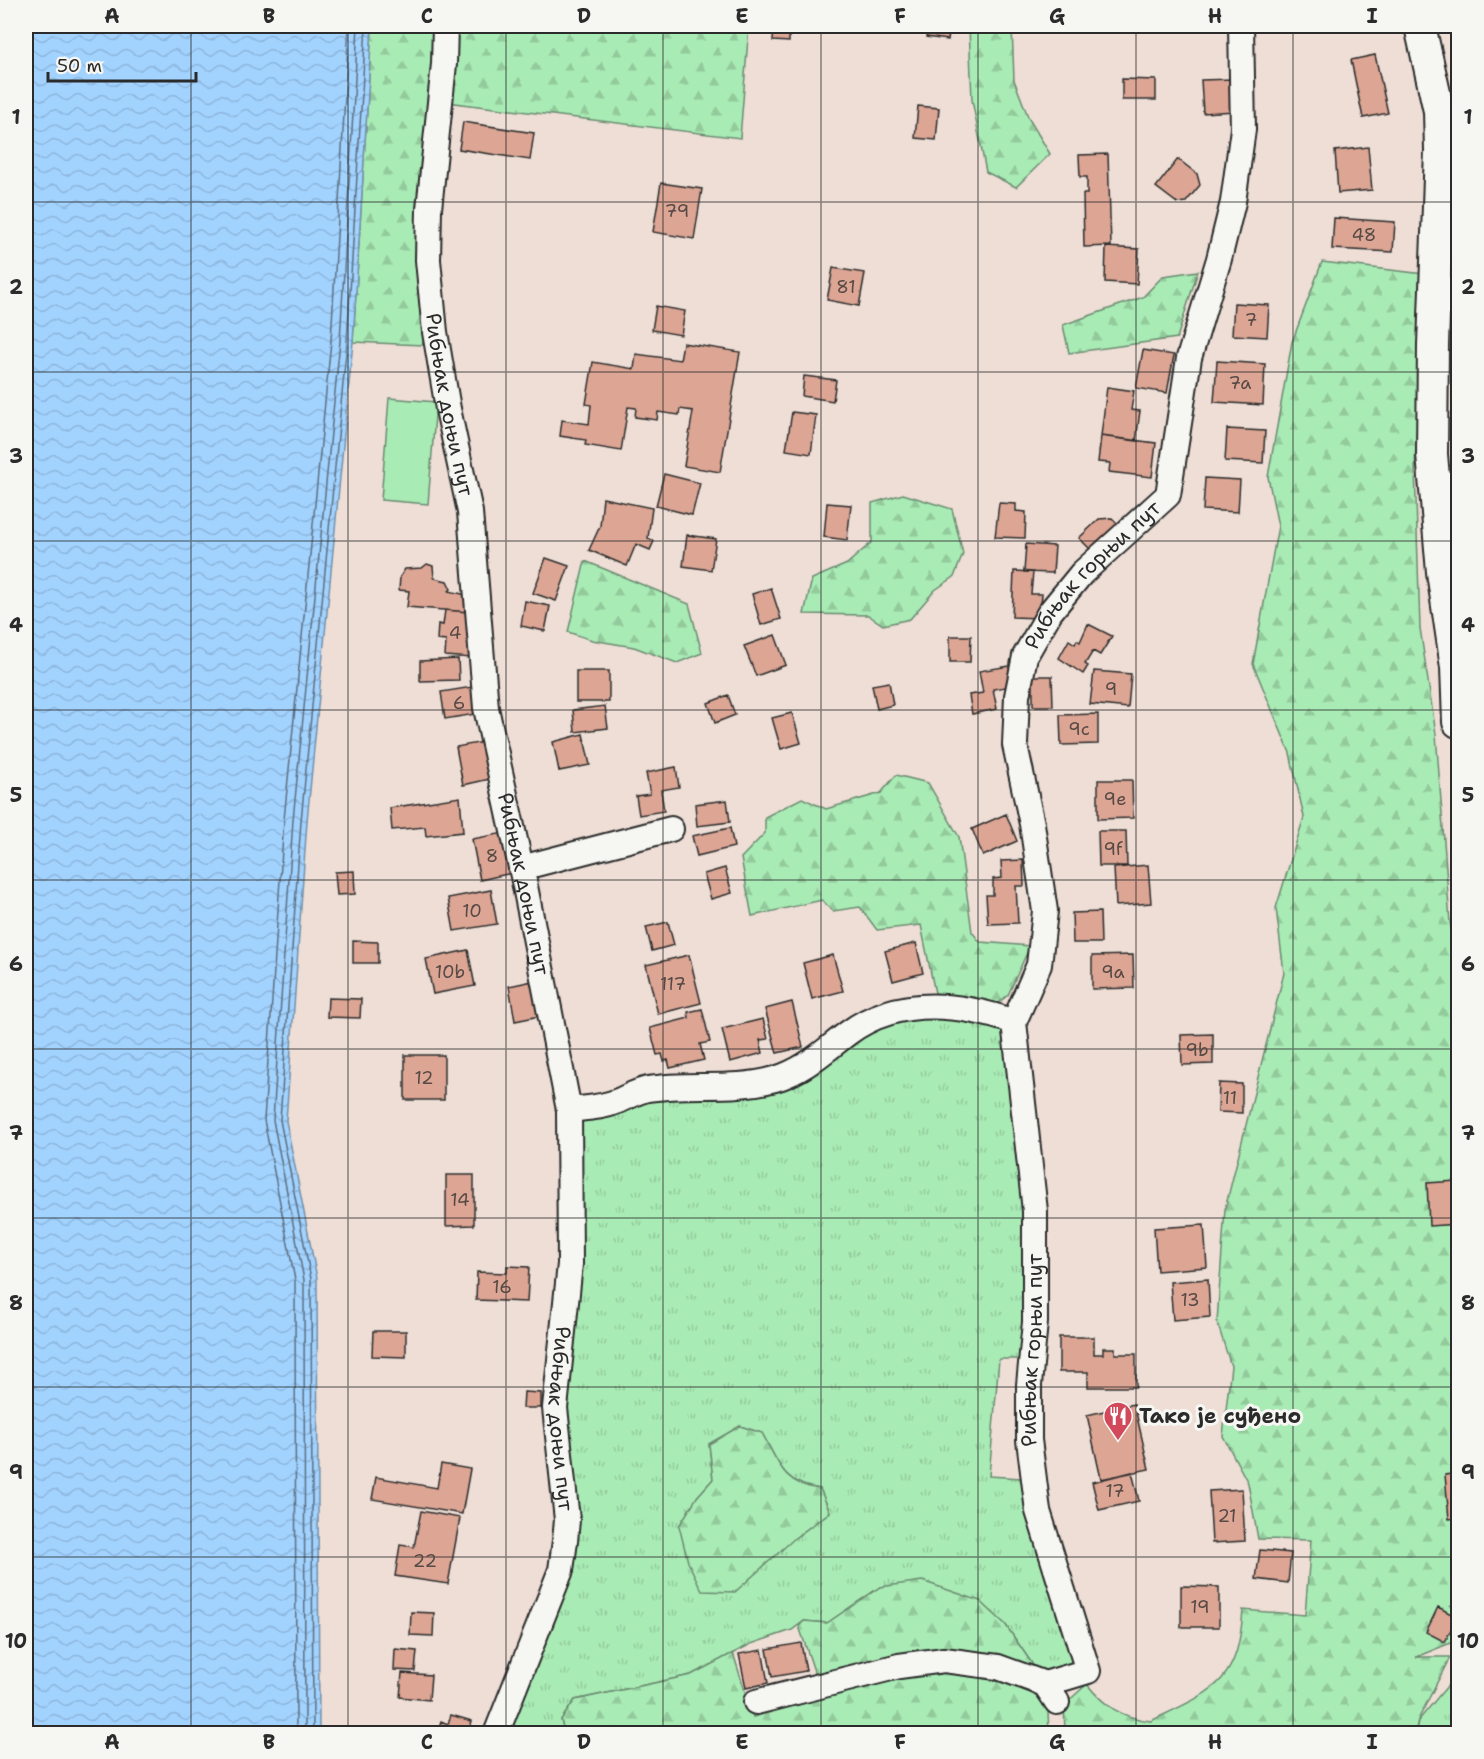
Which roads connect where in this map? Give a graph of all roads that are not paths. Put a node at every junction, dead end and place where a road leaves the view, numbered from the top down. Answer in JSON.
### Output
{"nodes":[{"id":1,"x":445,"y":26,"type":"edge"},
{"id":2,"x":1241,"y":26,"type":"edge"},
{"id":3,"x":1420,"y":26,"type":"edge"},
{"id":4,"x":1446,"y":484,"type":"edge"},
{"id":5,"x":1458,"y":722,"type":"edge"},
{"id":6,"x":671,"y":829,"type":"dead end"},
{"id":7,"x":521,"y":868,"type":"junction"},
{"id":8,"x":1014,"y":1022,"type":"junction"},
{"id":9,"x":569,"y":1110,"type":"junction"},
{"id":10,"x":756,"y":1702,"type":"dead end"},
{"id":11,"x":496,"y":1734,"type":"edge"}],
"edges":[{"from":1,"to":7,"type":"street","name":"Рибњак доњи пут"},
{"from":2,"to":8,"type":"street","name":"Рибњак горњи пут"},
{"from":3,"to":4,"type":"main road"},
{"from":4,"to":5,"type":"main road"},
{"from":6,"to":7,"type":"street"},
{"from":7,"to":9,"type":"street","name":"Рибњак доњи пут"},
{"from":8,"to":9,"type":"street"},
{"from":8,"to":10,"type":"street","name":"Рибњак горњи пут"},
{"from":9,"to":11,"type":"street","name":"Рибњак доњи пут"}]}
